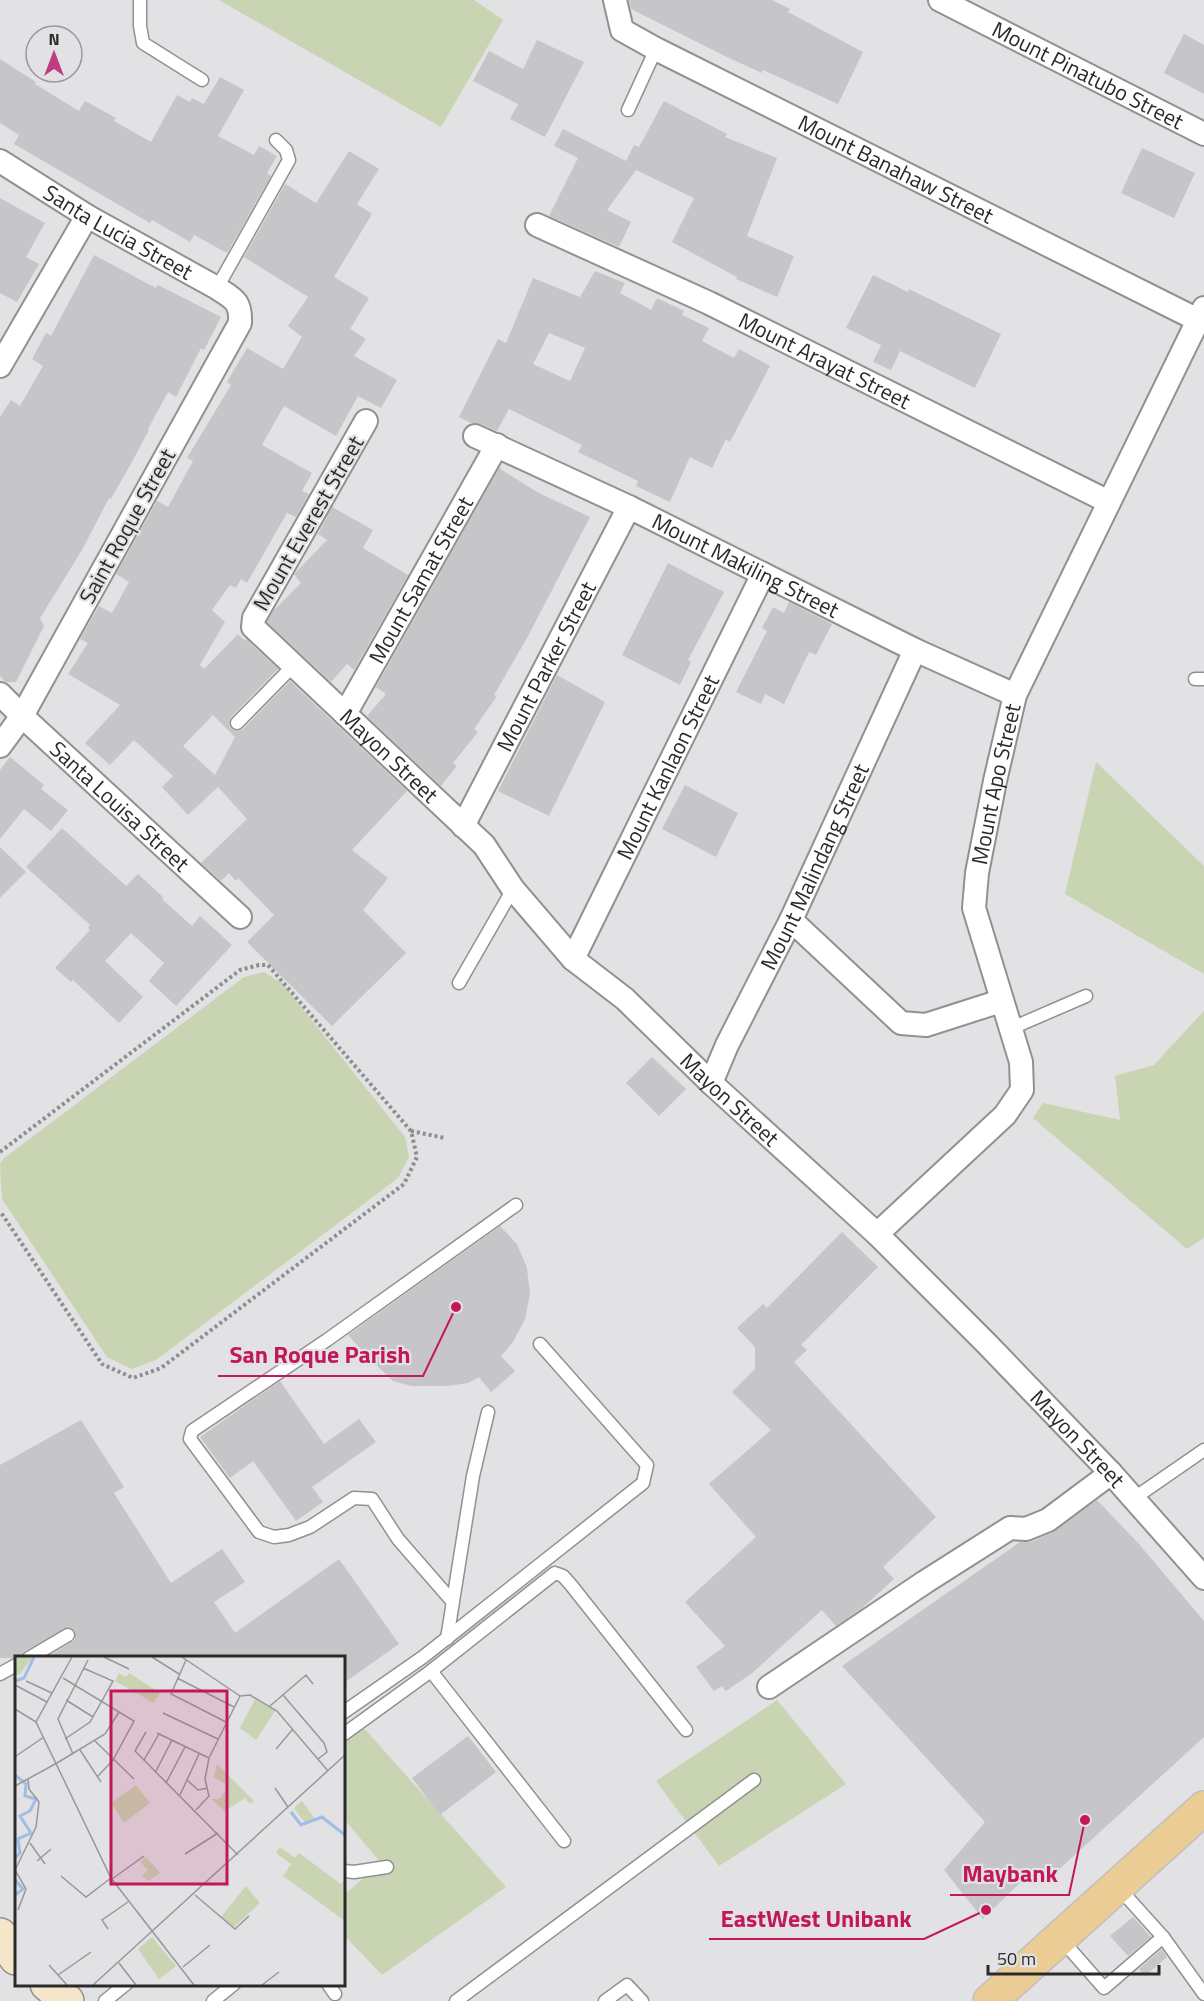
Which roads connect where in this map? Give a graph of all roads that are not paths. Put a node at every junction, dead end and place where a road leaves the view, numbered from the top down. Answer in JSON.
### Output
{"nodes":[{"id":1,"x":140,"y":0,"type":"edge"},
{"id":2,"x":615,"y":0,"type":"edge"},
{"id":3,"x":940,"y":0,"type":"edge"},
{"id":4,"x":656,"y":50,"type":"junction"},
{"id":5,"x":202,"y":80,"type":"dead end"},
{"id":6,"x":628,"y":110,"type":"dead end"},
{"id":7,"x":1204,"y":134,"type":"edge"},
{"id":8,"x":276,"y":140,"type":"dead end"},
{"id":9,"x":0,"y":161,"type":"edge"},
{"id":10,"x":87,"y":216,"type":"junction"},
{"id":11,"x":537,"y":225,"type":"dead end"},
{"id":12,"x":217,"y":288,"type":"junction"},
{"id":13,"x":237,"y":302,"type":"joint"},
{"id":14,"x":1201,"y":314,"type":"edge"},
{"id":15,"x":0,"y":366,"type":"edge"},
{"id":16,"x":366,"y":421,"type":"dead end"},
{"id":17,"x":475,"y":436,"type":"dead end"},
{"id":18,"x":497,"y":446,"type":"junction"},
{"id":19,"x":1109,"y":502,"type":"junction"},
{"id":20,"x":629,"y":507,"type":"junction"},
{"id":21,"x":763,"y":574,"type":"junction"},
{"id":22,"x":253,"y":627,"type":"joint"},
{"id":23,"x":915,"y":650,"type":"junction"},
{"id":24,"x":294,"y":665,"type":"junction"},
{"id":25,"x":0,"y":694,"type":"edge"},
{"id":26,"x":1015,"y":695,"type":"junction"},
{"id":27,"x":345,"y":714,"type":"junction"},
{"id":28,"x":22,"y":716,"type":"junction"},
{"id":29,"x":237,"y":723,"type":"dead end"},
{"id":30,"x":0,"y":746,"type":"edge"},
{"id":31,"x":463,"y":826,"type":"junction"},
{"id":32,"x":513,"y":888,"type":"junction"},
{"id":33,"x":240,"y":917,"type":"dead end"},
{"id":34,"x":791,"y":920,"type":"junction"},
{"id":35,"x":573,"y":959,"type":"junction"},
{"id":36,"x":459,"y":983,"type":"dead end"},
{"id":37,"x":1086,"y":996,"type":"dead end"},
{"id":38,"x":1001,"y":1001,"type":"junction"},
{"id":39,"x":1012,"y":1028,"type":"junction"},
{"id":40,"x":711,"y":1083,"type":"junction"},
{"id":41,"x":516,"y":1205,"type":"dead end"},
{"id":42,"x":877,"y":1234,"type":"junction"},
{"id":43,"x":540,"y":1344,"type":"dead end"},
{"id":44,"x":488,"y":1412,"type":"dead end"},
{"id":45,"x":1204,"y":1450,"type":"edge"},
{"id":46,"x":1111,"y":1473,"type":"junction"},
{"id":47,"x":1133,"y":1499,"type":"junction"},
{"id":48,"x":1204,"y":1578,"type":"edge"},
{"id":49,"x":452,"y":1601,"type":"junction"},
{"id":50,"x":68,"y":1635,"type":"dead end"},
{"id":51,"x":447,"y":1639,"type":"junction"},
{"id":52,"x":32,"y":1656,"type":"edge"},
{"id":53,"x":15,"y":1666,"type":"edge"},
{"id":54,"x":431,"y":1671,"type":"junction"},
{"id":55,"x":0,"y":1674,"type":"edge"},
{"id":56,"x":769,"y":1687,"type":"dead end"},
{"id":57,"x":345,"y":1711,"type":"edge"},
{"id":58,"x":686,"y":1730,"type":"dead end"},
{"id":59,"x":345,"y":1733,"type":"edge"},
{"id":60,"x":754,"y":1779,"type":"dead end"},
{"id":61,"x":1204,"y":1808,"type":"edge"},
{"id":62,"x":564,"y":1841,"type":"dead end"},
{"id":63,"x":387,"y":1868,"type":"dead end"},
{"id":64,"x":345,"y":1871,"type":"edge"},
{"id":65,"x":1117,"y":1886,"type":"junction"},
{"id":66,"x":1163,"y":1937,"type":"junction"},
{"id":67,"x":1060,"y":1938,"type":"junction"},
{"id":68,"x":33,"y":1986,"type":"edge"},
{"id":69,"x":40,"y":1986,"type":"edge"},
{"id":70,"x":49,"y":1986,"type":"edge"},
{"id":71,"x":124,"y":1986,"type":"edge"},
{"id":72,"x":232,"y":1986,"type":"edge"},
{"id":73,"x":1204,"y":1994,"type":"edge"},
{"id":74,"x":39,"y":2001,"type":"edge"},
{"id":75,"x":51,"y":2001,"type":"edge"},
{"id":76,"x":67,"y":2001,"type":"edge"},
{"id":77,"x":105,"y":2001,"type":"edge"},
{"id":78,"x":213,"y":2001,"type":"edge"},
{"id":79,"x":456,"y":2001,"type":"edge"},
{"id":80,"x":605,"y":2001,"type":"edge"},
{"id":81,"x":642,"y":2001,"type":"edge"},
{"id":82,"x":990,"y":2001,"type":"edge"},
{"id":83,"x":1196,"y":2001,"type":"edge"}],
"edges":[{"from":1,"to":5,"type":"lane"},
{"from":2,"to":4,"type":"street","name":"Mount Banahaw Street"},
{"from":3,"to":7,"type":"street","name":"Mount Pinatubo Street"},
{"from":4,"to":6,"type":"lane"},
{"from":4,"to":14,"type":"street","name":"Mount Banahaw Street"},
{"from":8,"to":12,"type":"lane"},
{"from":9,"to":10,"type":"street","name":"Santa Lucia Street"},
{"from":10,"to":12,"type":"street","name":"Santa Lucia Street"},
{"from":10,"to":15,"type":"street"},
{"from":11,"to":19,"type":"street","name":"Mount Arayat Street"},
{"from":12,"to":13,"type":"street","name":"Santa Lucia Street"},
{"from":13,"to":28,"type":"street","name":"Saint Roque Street"},
{"from":14,"to":19,"type":"street","name":"Mount Apo Street"},
{"from":16,"to":22,"type":"street","name":"Mount Everest Street"},
{"from":17,"to":18,"type":"street","name":"Mount Makiling Street"},
{"from":18,"to":20,"type":"street","name":"Mount Makiling Street"},
{"from":18,"to":27,"type":"street","name":"Mount Samat Street"},
{"from":19,"to":26,"type":"street","name":"Mount Apo Street"},
{"from":20,"to":21,"type":"street","name":"Mount Makiling Street"},
{"from":20,"to":31,"type":"street","name":"Mount Parker Street"},
{"from":21,"to":23,"type":"street","name":"Mount Makiling Street"},
{"from":21,"to":35,"type":"street","name":"Mount Kanlaon Street"},
{"from":22,"to":24,"type":"street","name":"Mayon Street"},
{"from":23,"to":26,"type":"street","name":"Mount Makiling Street"},
{"from":23,"to":34,"type":"street","name":"Mount Malindang Street"},
{"from":24,"to":27,"type":"street","name":"Mayon Street"},
{"from":24,"to":29,"type":"lane"},
{"from":25,"to":28,"type":"street","name":"Santa Louisa Street"},
{"from":26,"to":38,"type":"street","name":"Mount Apo Street"},
{"from":27,"to":31,"type":"street","name":"Mayon Street"},
{"from":28,"to":30,"type":"street","name":"Saint Roque Street"},
{"from":28,"to":33,"type":"street","name":"Santa Louisa Street"},
{"from":31,"to":32,"type":"street","name":"Mayon Street"},
{"from":32,"to":35,"type":"street","name":"Mayon Street"},
{"from":32,"to":36,"type":"lane"},
{"from":34,"to":38,"type":"street"},
{"from":34,"to":40,"type":"street","name":"Mount Malindang Street"},
{"from":35,"to":40,"type":"street","name":"Mayon Street"},
{"from":37,"to":39,"type":"lane"},
{"from":38,"to":39,"type":"street","name":"Mount Apo Street"},
{"from":39,"to":42,"type":"street","name":"Mount Apo Street"},
{"from":40,"to":42,"type":"street","name":"Mayon Street"},
{"from":41,"to":49,"type":"lane"},
{"from":42,"to":46,"type":"street","name":"Mayon Street"},
{"from":43,"to":51,"type":"lane"},
{"from":44,"to":49,"type":"lane"},
{"from":45,"to":47,"type":"lane"},
{"from":46,"to":47,"type":"street","name":"Mayon Street"},
{"from":46,"to":56,"type":"street"},
{"from":47,"to":48,"type":"street","name":"Mayon Street"},
{"from":49,"to":51,"type":"lane"},
{"from":50,"to":52,"type":"lane"},
{"from":51,"to":57,"type":"lane"},
{"from":53,"to":55,"type":"lane"},
{"from":54,"to":58,"type":"lane"},
{"from":54,"to":59,"type":"lane"},
{"from":54,"to":62,"type":"lane"},
{"from":60,"to":79,"type":"lane"},
{"from":61,"to":65,"type":"main road"},
{"from":63,"to":64,"type":"lane"},
{"from":65,"to":66,"type":"lane"},
{"from":65,"to":67,"type":"main road"},
{"from":66,"to":67,"type":"lane"},
{"from":66,"to":73,"type":"lane"},
{"from":67,"to":82,"type":"main road"},
{"from":68,"to":74,"type":"main road"},
{"from":69,"to":75,"type":"main road"},
{"from":70,"to":76,"type":"main road"},
{"from":71,"to":77,"type":"lane"},
{"from":72,"to":78,"type":"lane"},
{"from":73,"to":83,"type":"lane"},
{"from":80,"to":81,"type":"lane"}]}
